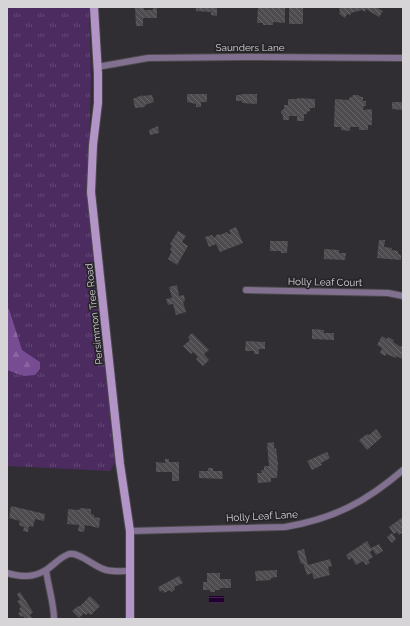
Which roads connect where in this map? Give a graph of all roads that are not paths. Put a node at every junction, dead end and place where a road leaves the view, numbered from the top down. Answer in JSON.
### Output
{"nodes":[{"id":1,"x":94,"y":7,"type":"edge"},
{"id":2,"x":403,"y":58,"type":"edge"},
{"id":3,"x":97,"y":67,"type":"junction"},
{"id":4,"x":246,"y":290,"type":"dead end"},
{"id":5,"x":403,"y":296,"type":"edge"},
{"id":6,"x":403,"y":470,"type":"edge"},
{"id":7,"x":130,"y":531,"type":"junction"},
{"id":8,"x":46,"y":570,"type":"junction"},
{"id":9,"x":131,"y":571,"type":"junction"},
{"id":10,"x":7,"y":573,"type":"edge"},
{"id":11,"x":54,"y":619,"type":"edge"},
{"id":12,"x":130,"y":619,"type":"edge"}],
"edges":[{"from":1,"to":3,"type":"main road","name":"Persimmon Tree Road"},
{"from":2,"to":3,"type":"street","name":"Saunders Lane"},
{"from":3,"to":7,"type":"main road","name":"Persimmon Tree Road"},
{"from":4,"to":5,"type":"street","name":"Holly Leaf Court"},
{"from":6,"to":7,"type":"street","name":"Holly Leaf Lane"},
{"from":7,"to":9,"type":"main road","name":"Persimmon Tree Road"},
{"from":8,"to":9,"type":"street"},
{"from":8,"to":10,"type":"street"},
{"from":8,"to":11,"type":"street"},
{"from":9,"to":12,"type":"main road","name":"Persimmon Tree Road"}]}
